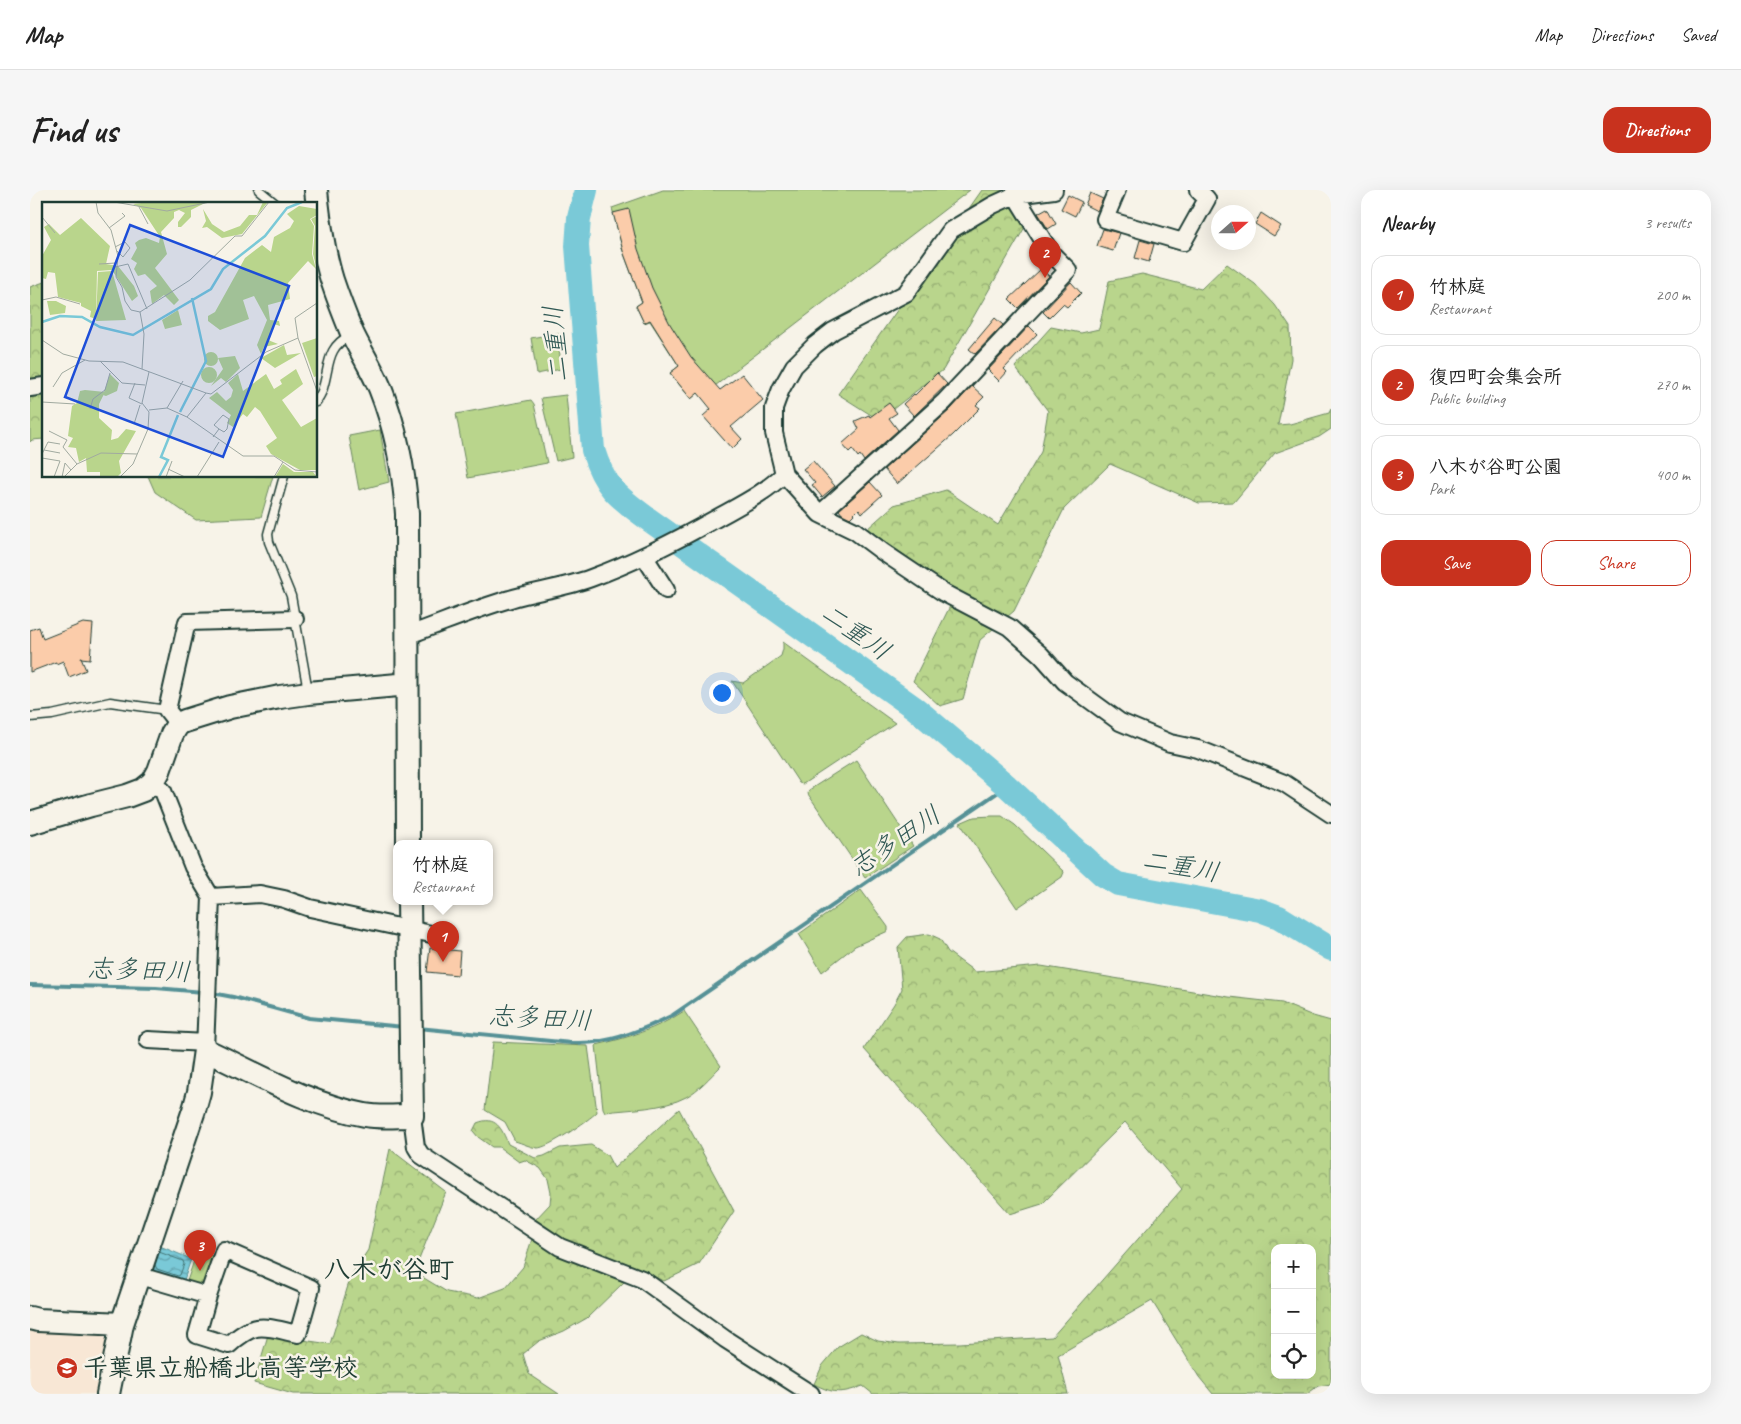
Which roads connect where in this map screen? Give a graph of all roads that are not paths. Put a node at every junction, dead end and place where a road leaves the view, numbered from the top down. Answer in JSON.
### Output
{"nodes":[{"id":1,"x":259,"y":190,"type":"edge"},
{"id":2,"x":1044,"y":190,"type":"edge"},
{"id":3,"x":1054,"y":190,"type":"edge"},
{"id":4,"x":1117,"y":190,"type":"edge"},
{"id":5,"x":1198,"y":190,"type":"edge"},
{"id":6,"x":1015,"y":194,"type":"junction"},
{"id":7,"x":274,"y":202,"type":"edge"},
{"id":8,"x":318,"y":219,"type":"edge"},
{"id":9,"x":319,"y":233,"type":"edge"},
{"id":10,"x":353,"y":334,"type":"junction"},
{"id":11,"x":318,"y":398,"type":"edge"},
{"id":12,"x":784,"y":474,"type":"junction"},
{"id":13,"x":283,"y":478,"type":"edge"},
{"id":14,"x":820,"y":514,"type":"junction"},
{"id":15,"x":644,"y":556,"type":"junction"},
{"id":16,"x":666,"y":590,"type":"dead end"},
{"id":17,"x":295,"y":620,"type":"junction"},
{"id":18,"x":407,"y":633,"type":"junction"},
{"id":19,"x":403,"y":685,"type":"junction"},
{"id":20,"x":308,"y":693,"type":"junction"},
{"id":21,"x":30,"y":717,"type":"edge"},
{"id":22,"x":173,"y":717,"type":"junction"},
{"id":23,"x":153,"y":782,"type":"junction"},
{"id":24,"x":1331,"y":814,"type":"edge"},
{"id":25,"x":30,"y":823,"type":"edge"},
{"id":26,"x":408,"y":840,"type":"edge"},
{"id":27,"x":211,"y":897,"type":"junction"},
{"id":28,"x":409,"y":905,"type":"edge"},
{"id":29,"x":409,"y":928,"type":"junction"},
{"id":30,"x":431,"y":934,"type":"dead end"},
{"id":31,"x":148,"y":1040,"type":"dead end"},
{"id":32,"x":206,"y":1047,"type":"junction"},
{"id":33,"x":412,"y":1116,"type":"junction"},
{"id":34,"x":140,"y":1276,"type":"junction"},
{"id":35,"x":208,"y":1296,"type":"junction"},
{"id":36,"x":30,"y":1318,"type":"edge"},
{"id":37,"x":122,"y":1324,"type":"junction"},
{"id":38,"x":108,"y":1394,"type":"edge"},
{"id":39,"x":811,"y":1394,"type":"edge"}],
"edges":[{"from":1,"to":7,"type":"lane"},
{"from":2,"to":3,"type":"street"},
{"from":2,"to":6,"type":"street"},
{"from":4,"to":5,"type":"street"},
{"from":6,"to":12,"type":"street"},
{"from":6,"to":14,"type":"street"},
{"from":8,"to":9,"type":"street"},
{"from":9,"to":10,"type":"street"},
{"from":10,"to":11,"type":"lane"},
{"from":10,"to":18,"type":"street"},
{"from":12,"to":14,"type":"street"},
{"from":12,"to":15,"type":"street"},
{"from":13,"to":17,"type":"lane"},
{"from":14,"to":24,"type":"street"},
{"from":15,"to":16,"type":"street"},
{"from":15,"to":18,"type":"street"},
{"from":17,"to":20,"type":"lane"},
{"from":17,"to":22,"type":"street"},
{"from":18,"to":19,"type":"street"},
{"from":19,"to":20,"type":"street"},
{"from":19,"to":26,"type":"street"},
{"from":20,"to":22,"type":"street"},
{"from":21,"to":22,"type":"lane"},
{"from":22,"to":23,"type":"street"},
{"from":23,"to":25,"type":"street"},
{"from":23,"to":27,"type":"street"},
{"from":27,"to":29,"type":"street"},
{"from":27,"to":32,"type":"street"},
{"from":28,"to":29,"type":"street"},
{"from":29,"to":30,"type":"street"},
{"from":29,"to":33,"type":"street"},
{"from":31,"to":32,"type":"street"},
{"from":32,"to":33,"type":"street"},
{"from":32,"to":34,"type":"street"},
{"from":33,"to":39,"type":"street"},
{"from":34,"to":35,"type":"street"},
{"from":34,"to":37,"type":"street"},
{"from":35,"to":35,"type":"street"},
{"from":36,"to":37,"type":"street"},
{"from":37,"to":38,"type":"street"}]}
